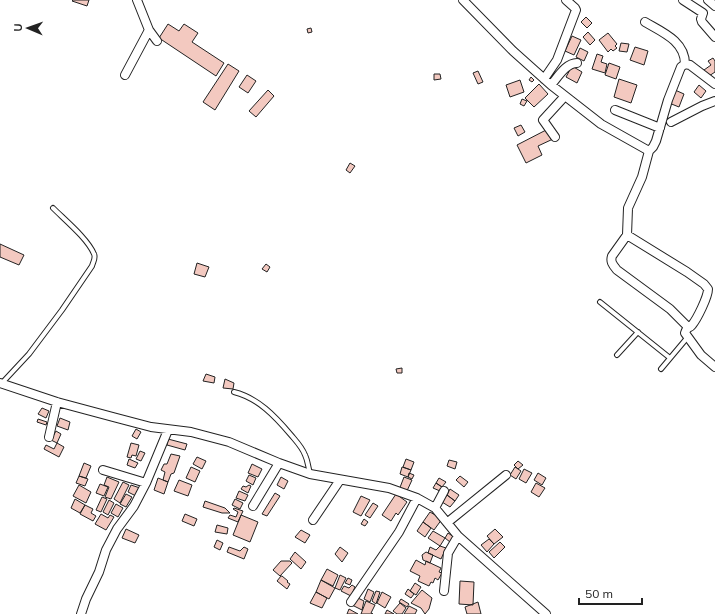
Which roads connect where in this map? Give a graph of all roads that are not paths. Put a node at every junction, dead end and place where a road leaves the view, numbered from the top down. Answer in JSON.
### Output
{"nodes":[{"id":1,"x":138,"y":0,"type":"edge"},
{"id":2,"x":464,"y":0,"type":"edge"},
{"id":3,"x":566,"y":0,"type":"edge"},
{"id":4,"x":683,"y":0,"type":"edge"},
{"id":5,"x":708,"y":0,"type":"edge"},
{"id":6,"x":715,"y":6,"type":"edge"},
{"id":7,"x":645,"y":22,"type":"dead end"},
{"id":8,"x":149,"y":30,"type":"junction"},
{"id":9,"x":714,"y":32,"type":"edge"},
{"id":10,"x":157,"y":41,"type":"dead end"},
{"id":11,"x":577,"y":63,"type":"dead end"},
{"id":12,"x":685,"y":64,"type":"junction"},
{"id":13,"x":125,"y":75,"type":"dead end"},
{"id":14,"x":548,"y":82,"type":"junction"},
{"id":15,"x":715,"y":84,"type":"edge"},
{"id":16,"x":565,"y":96,"type":"junction"},
{"id":17,"x":715,"y":101,"type":"edge"},
{"id":18,"x":615,"y":110,"type":"dead end"},
{"id":19,"x":671,"y":122,"type":"dead end"},
{"id":20,"x":660,"y":128,"type":"junction"},
{"id":21,"x":555,"y":137,"type":"dead end"},
{"id":22,"x":649,"y":151,"type":"junction"},
{"id":23,"x":53,"y":208,"type":"dead end"},
{"id":24,"x":627,"y":235,"type":"junction"},
{"id":25,"x":600,"y":302,"type":"dead end"},
{"id":26,"x":689,"y":326,"type":"junction"},
{"id":27,"x":638,"y":332,"type":"junction"},
{"id":28,"x":687,"y":338,"type":"junction"},
{"id":29,"x":616,"y":355,"type":"dead end"},
{"id":30,"x":670,"y":358,"type":"junction"},
{"id":31,"x":715,"y":367,"type":"edge"},
{"id":32,"x":661,"y":369,"type":"dead end"},
{"id":33,"x":1,"y":383,"type":"edge"},
{"id":34,"x":234,"y":392,"type":"dead end"},
{"id":35,"x":57,"y":402,"type":"junction"},
{"id":36,"x":168,"y":430,"type":"junction"},
{"id":37,"x":49,"y":437,"type":"dead end"},
{"id":38,"x":278,"y":463,"type":"junction"},
{"id":39,"x":103,"y":470,"type":"dead end"},
{"id":40,"x":310,"y":474,"type":"junction"},
{"id":41,"x":506,"y":475,"type":"dead end"},
{"id":42,"x":340,"y":480,"type":"junction"},
{"id":43,"x":146,"y":483,"type":"junction"},
{"id":44,"x":444,"y":491,"type":"dead end"},
{"id":45,"x":417,"y":498,"type":"junction"},
{"id":46,"x":253,"y":506,"type":"dead end"},
{"id":47,"x":435,"y":508,"type":"junction"},
{"id":48,"x":313,"y":520,"type":"dead end"},
{"id":49,"x":448,"y":522,"type":"junction"},
{"id":50,"x":458,"y":536,"type":"junction"},
{"id":51,"x":444,"y":591,"type":"dead end"},
{"id":52,"x":351,"y":602,"type":"dead end"},
{"id":53,"x":81,"y":614,"type":"edge"},
{"id":54,"x":546,"y":614,"type":"edge"}],
"edges":[{"from":1,"to":8,"type":"street"},
{"from":2,"to":14,"type":"street"},
{"from":3,"to":14,"type":"street"},
{"from":4,"to":9,"type":"street"},
{"from":5,"to":6,"type":"street"},
{"from":7,"to":12,"type":"street"},
{"from":8,"to":10,"type":"street"},
{"from":8,"to":13,"type":"street"},
{"from":11,"to":14,"type":"street"},
{"from":12,"to":15,"type":"street"},
{"from":12,"to":20,"type":"street"},
{"from":14,"to":16,"type":"street"},
{"from":16,"to":21,"type":"street"},
{"from":16,"to":22,"type":"street"},
{"from":17,"to":19,"type":"street"},
{"from":18,"to":20,"type":"street"},
{"from":20,"to":22,"type":"street"},
{"from":22,"to":24,"type":"street"},
{"from":23,"to":33,"type":"lane"},
{"from":24,"to":26,"type":"street"},
{"from":24,"to":26,"type":"street"},
{"from":25,"to":27,"type":"lane"},
{"from":26,"to":28,"type":"street"},
{"from":27,"to":29,"type":"lane"},
{"from":27,"to":30,"type":"lane"},
{"from":28,"to":30,"type":"lane"},
{"from":28,"to":31,"type":"street"},
{"from":30,"to":32,"type":"lane"},
{"from":33,"to":35,"type":"street"},
{"from":34,"to":40,"type":"lane"},
{"from":35,"to":36,"type":"street"},
{"from":35,"to":37,"type":"street"},
{"from":36,"to":38,"type":"street"},
{"from":36,"to":43,"type":"street"},
{"from":38,"to":40,"type":"street"},
{"from":38,"to":46,"type":"street"},
{"from":39,"to":43,"type":"street"},
{"from":40,"to":42,"type":"street"},
{"from":41,"to":49,"type":"street"},
{"from":42,"to":45,"type":"street"},
{"from":42,"to":48,"type":"street"},
{"from":43,"to":53,"type":"street"},
{"from":44,"to":47,"type":"street"},
{"from":45,"to":47,"type":"street"},
{"from":45,"to":52,"type":"street"},
{"from":47,"to":49,"type":"street"},
{"from":49,"to":50,"type":"street"},
{"from":50,"to":51,"type":"street"},
{"from":50,"to":54,"type":"street"}]}
